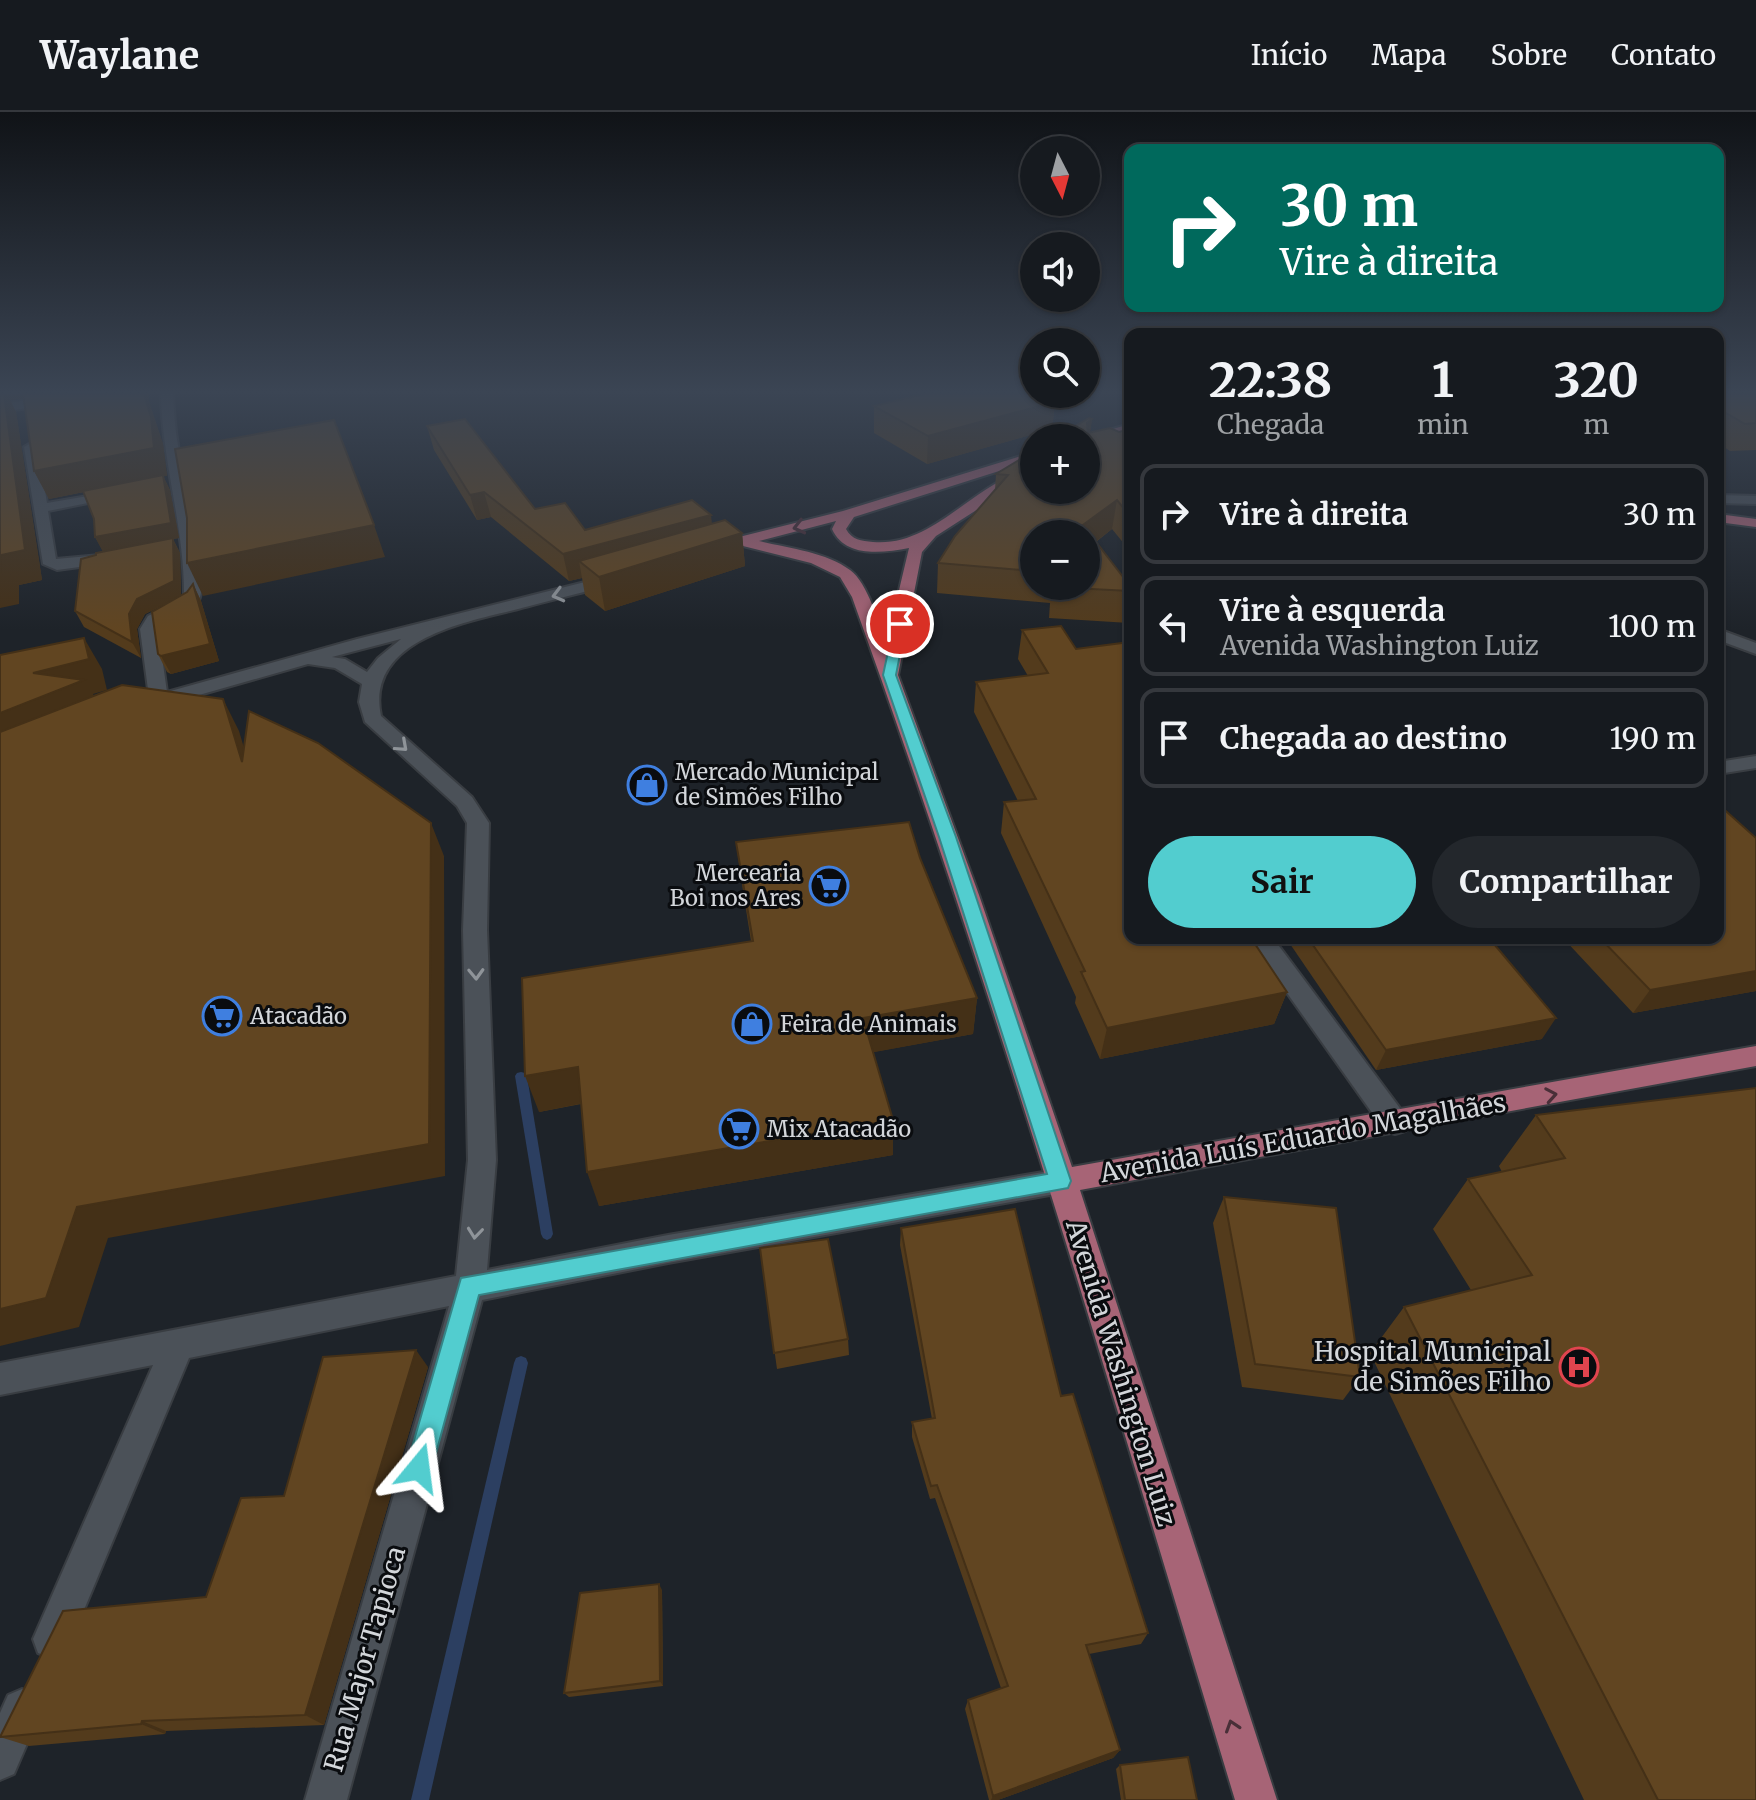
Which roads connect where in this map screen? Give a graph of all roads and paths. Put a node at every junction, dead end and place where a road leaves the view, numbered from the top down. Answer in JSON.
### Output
{"nodes":[{"id":1,"x":37,"y":473,"type":"edge"},
{"id":2,"x":169,"y":473,"type":"edge"},
{"id":3,"x":980,"y":473,"type":"edge"},
{"id":4,"x":1020,"y":477,"type":"edge"},
{"id":5,"x":135,"y":490,"type":"edge"},
{"id":6,"x":1756,"y":497,"type":"edge"},
{"id":7,"x":1726,"y":499,"type":"edge"},
{"id":8,"x":43,"y":508,"type":"junction"},
{"id":9,"x":848,"y":514,"type":"junction"},
{"id":10,"x":1724,"y":519,"type":"edge"},
{"id":11,"x":1756,"y":523,"type":"edge"},
{"id":12,"x":934,"y":531,"type":"junction"},
{"id":13,"x":124,"y":557,"type":"edge"},
{"id":14,"x":623,"y":577,"type":"edge"},
{"id":15,"x":904,"y":597,"type":"junction"},
{"id":16,"x":866,"y":613,"type":"junction"},
{"id":17,"x":434,"y":626,"type":"junction"},
{"id":18,"x":1724,"y":636,"type":"edge"},
{"id":19,"x":1756,"y":649,"type":"edge"},
{"id":20,"x":302,"y":660,"type":"junction"},
{"id":21,"x":889,"y":675,"type":"junction"},
{"id":22,"x":371,"y":682,"type":"junction"},
{"id":23,"x":159,"y":699,"type":"junction"},
{"id":24,"x":133,"y":710,"type":"edge"},
{"id":25,"x":1756,"y":762,"type":"edge"},
{"id":26,"x":1724,"y":767,"type":"edge"},
{"id":27,"x":1264,"y":944,"type":"edge"},
{"id":28,"x":1755,"y":1057,"type":"edge"},
{"id":29,"x":1395,"y":1123,"type":"junction"},
{"id":30,"x":1061,"y":1181,"type":"junction"},
{"id":31,"x":470,"y":1286,"type":"junction"},
{"id":32,"x":179,"y":1343,"type":"junction"},
{"id":33,"x":0,"y":1379,"type":"edge"},
{"id":34,"x":0,"y":1760,"type":"edge"},
{"id":35,"x":326,"y":1800,"type":"edge"},
{"id":36,"x":1256,"y":1800,"type":"edge"}],
"edges":[{"from":1,"to":8,"type":"street"},
{"from":2,"to":23,"type":"street"},
{"from":3,"to":9,"type":"main road"},
{"from":4,"to":12,"type":"main road"},
{"from":5,"to":8,"type":"street"},
{"from":6,"to":7,"type":"street"},
{"from":8,"to":13,"type":"street"},
{"from":9,"to":12,"type":"main road"},
{"from":9,"to":16,"type":"main road","name":"Avenida Washington Luiz","one_way":true},
{"from":10,"to":11,"type":"main road"},
{"from":12,"to":15,"type":"main road"},
{"from":14,"to":17,"type":"street","one_way":true},
{"from":15,"to":16,"type":"main road"},
{"from":15,"to":21,"type":"main road"},
{"from":16,"to":21,"type":"main road","name":"Avenida Washington Luiz"},
{"from":17,"to":20,"type":"street"},
{"from":17,"to":22,"type":"street"},
{"from":18,"to":19,"type":"street"},
{"from":20,"to":22,"type":"street"},
{"from":20,"to":23,"type":"street"},
{"from":21,"to":30,"type":"main road","name":"Avenida Washington Luiz"},
{"from":22,"to":31,"type":"street","name":"Rua Major Tapioca","one_way":true},
{"from":23,"to":24,"type":"street"},
{"from":25,"to":26,"type":"street"},
{"from":27,"to":29,"type":"street"},
{"from":29,"to":28,"type":"main road","name":"Avenida Luís Eduardo Magalhães","one_way":true},
{"from":29,"to":30,"type":"main road","name":"Avenida Luís Eduardo Magalhães"},
{"from":30,"to":31,"type":"street","name":"Avenida Luís Eduardo Magalhães"},
{"from":36,"to":30,"type":"main road","name":"Avenida Washington Luiz","one_way":true},
{"from":31,"to":32,"type":"street","name":"Avenida Luís Eduardo Magalhães"},
{"from":31,"to":35,"type":"street","name":"Rua Major Tapioca"},
{"from":32,"to":33,"type":"street","name":"Avenida Luís Eduardo Magalhães"},
{"from":32,"to":34,"type":"street"}]}
